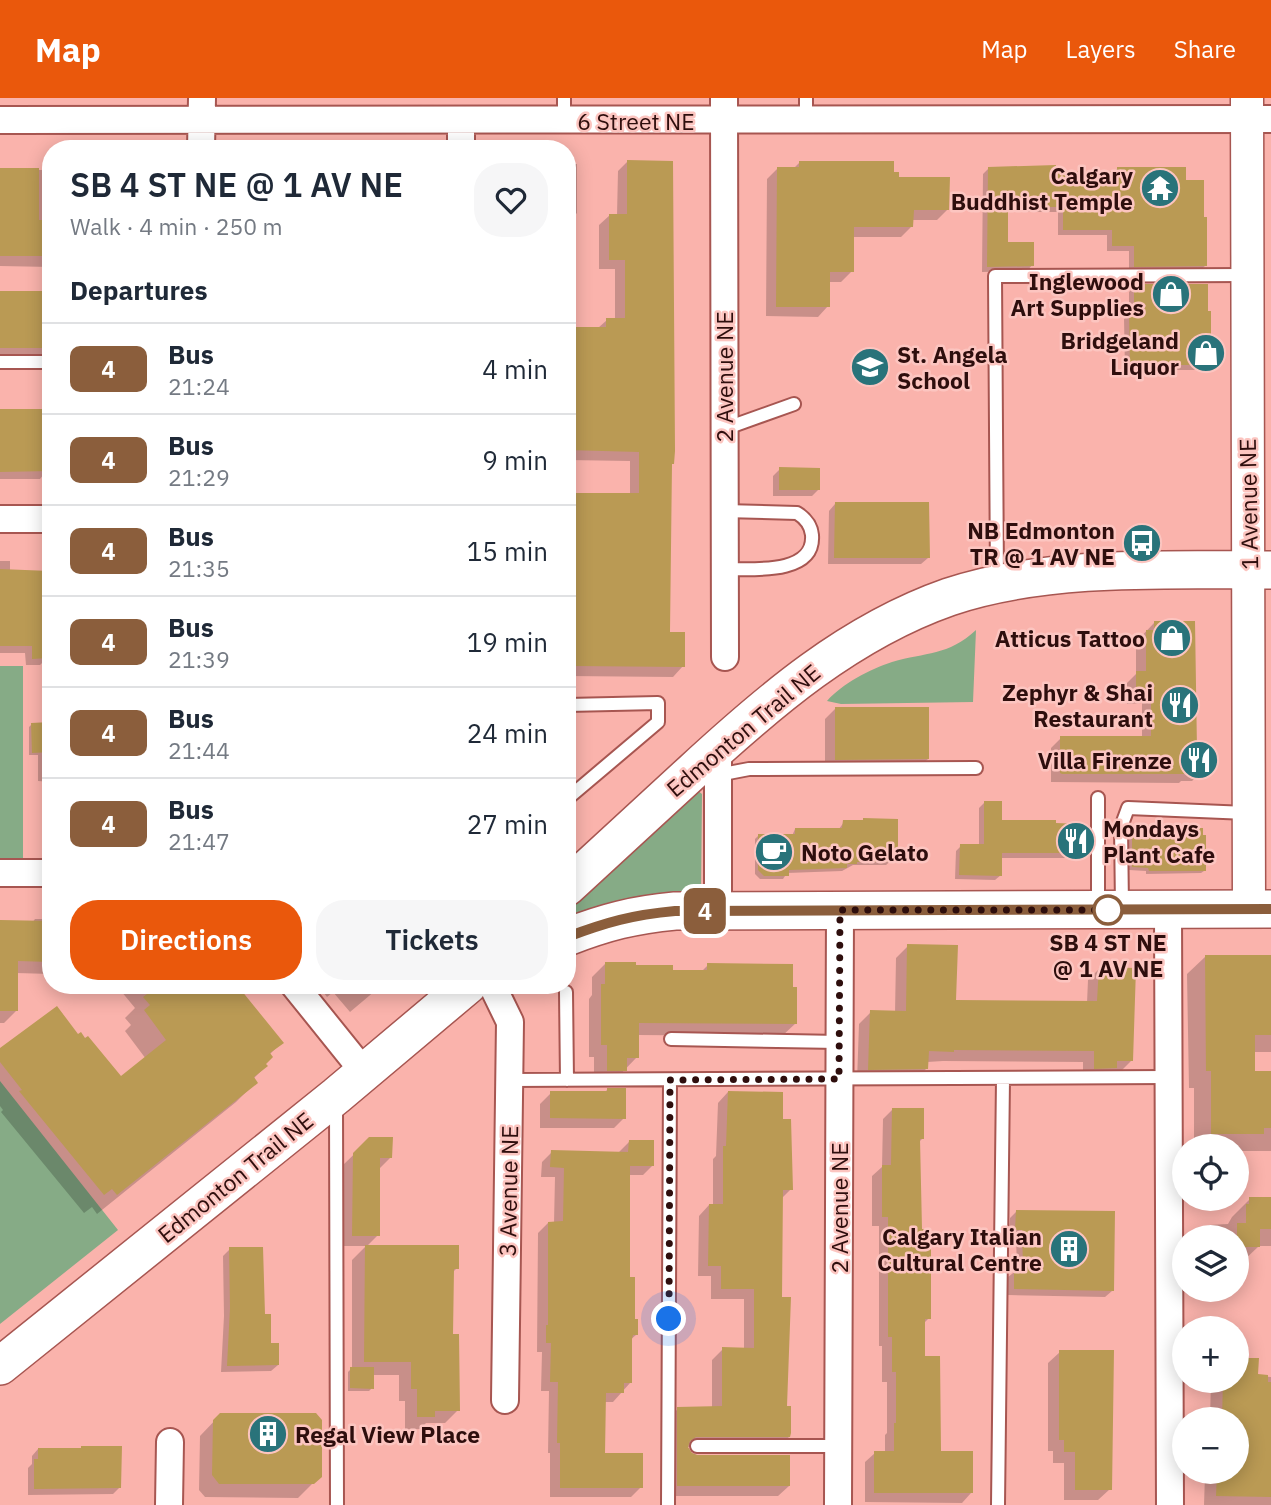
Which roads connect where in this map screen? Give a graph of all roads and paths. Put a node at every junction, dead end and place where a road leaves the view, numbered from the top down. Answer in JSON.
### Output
{"nodes":[{"id":1,"x":564,"y":109,"type":"edge"},
{"id":2,"x":724,"y":109,"type":"edge"},
{"id":3,"x":806,"y":109,"type":"edge"},
{"id":4,"x":202,"y":110,"type":"edge"},
{"id":5,"x":1255,"y":112,"type":"edge"},
{"id":6,"x":0,"y":120,"type":"edge"},
{"id":7,"x":461,"y":120,"type":"junction"},
{"id":8,"x":201,"y":140,"type":"edge"},
{"id":9,"x":461,"y":140,"type":"edge"},
{"id":10,"x":1247,"y":275,"type":"junction"},
{"id":11,"x":0,"y":362,"type":"edge"},
{"id":12,"x":42,"y":362,"type":"edge"},
{"id":13,"x":794,"y":404,"type":"dead end"},
{"id":14,"x":724,"y":430,"type":"junction"},
{"id":15,"x":724,"y":511,"type":"junction"},
{"id":16,"x":0,"y":519,"type":"edge"},
{"id":17,"x":42,"y":519,"type":"edge"},
{"id":18,"x":725,"y":569,"type":"junction"},
{"id":19,"x":1260,"y":570,"type":"edge"},
{"id":20,"x":997,"y":586,"type":"junction"},
{"id":21,"x":725,"y":657,"type":"dead end"},
{"id":22,"x":576,"y":705,"type":"edge"},
{"id":23,"x":718,"y":762,"type":"junction"},
{"id":24,"x":976,"y":768,"type":"dead end"},
{"id":25,"x":576,"y":791,"type":"edge"},
{"id":26,"x":1098,"y":798,"type":"dead end"},
{"id":27,"x":1247,"y":813,"type":"junction"},
{"id":28,"x":0,"y":873,"type":"edge"},
{"id":29,"x":42,"y":873,"type":"edge"},
{"id":30,"x":576,"y":874,"type":"edge"},
{"id":31,"x":1260,"y":909,"type":"edge"},
{"id":32,"x":840,"y":910,"type":"junction"},
{"id":33,"x":1110,"y":910,"type":"junction"},
{"id":34,"x":1168,"y":910,"type":"junction"},
{"id":35,"x":718,"y":911,"type":"junction"},
{"id":36,"x":576,"y":934,"type":"edge"},
{"id":37,"x":301,"y":994,"type":"edge"},
{"id":38,"x":457,"y":994,"type":"edge"},
{"id":39,"x":496,"y":994,"type":"edge"},
{"id":40,"x":566,"y":994,"type":"edge"},
{"id":41,"x":671,"y":1039,"type":"dead end"},
{"id":42,"x":839,"y":1042,"type":"junction"},
{"id":43,"x":364,"y":1073,"type":"junction"},
{"id":44,"x":1169,"y":1077,"type":"junction"},
{"id":45,"x":839,"y":1079,"type":"junction"},
{"id":46,"x":1003,"y":1079,"type":"junction"},
{"id":47,"x":509,"y":1080,"type":"junction"},
{"id":48,"x":567,"y":1080,"type":"junction"},
{"id":49,"x":670,"y":1080,"type":"junction"},
{"id":50,"x":336,"y":1096,"type":"junction"},
{"id":51,"x":0,"y":1366,"type":"edge"},
{"id":52,"x":505,"y":1400,"type":"dead end"},
{"id":53,"x":170,"y":1442,"type":"dead end"},
{"id":54,"x":697,"y":1446,"type":"dead end"},
{"id":55,"x":838,"y":1446,"type":"junction"},
{"id":56,"x":169,"y":1505,"type":"edge"},
{"id":57,"x":337,"y":1505,"type":"edge"},
{"id":58,"x":668,"y":1505,"type":"edge"},
{"id":59,"x":838,"y":1505,"type":"edge"},
{"id":60,"x":998,"y":1505,"type":"edge"},
{"id":61,"x":1170,"y":1505,"type":"edge"}],
"edges":[{"from":1,"to":2,"type":"street","name":"6 Street NE"},
{"from":1,"to":7,"type":"street","name":"6 Street NE"},
{"from":2,"to":3,"type":"street","name":"6 Street NE"},
{"from":2,"to":14,"type":"street","name":"2 Avenue NE"},
{"from":3,"to":5,"type":"street","name":"6 Street NE"},
{"from":4,"to":6,"type":"street","name":"6 Street NE"},
{"from":4,"to":7,"type":"street","name":"6 Street NE"},
{"from":4,"to":8,"type":"street"},
{"from":5,"to":10,"type":"street","name":"1 Avenue NE"},
{"from":7,"to":9,"type":"street"},
{"from":10,"to":19,"type":"street","name":"1 Avenue NE"},
{"from":10,"to":20,"type":"lane"},
{"from":11,"to":12,"type":"lane"},
{"from":13,"to":14,"type":"lane"},
{"from":14,"to":15,"type":"street","name":"2 Avenue NE"},
{"from":15,"to":18,"type":"street","name":"2 Avenue NE"},
{"from":15,"to":18,"type":"lane"},
{"from":16,"to":17,"type":"street"},
{"from":18,"to":21,"type":"street","name":"2 Avenue NE"},
{"from":19,"to":20,"type":"main road","name":"Edmonton Trail NE"},
{"from":19,"to":27,"type":"street","name":"1 Avenue NE"},
{"from":20,"to":23,"type":"main road","name":"Edmonton Trail NE"},
{"from":22,"to":25,"type":"lane"},
{"from":23,"to":24,"type":"lane"},
{"from":23,"to":30,"type":"main road","name":"Edmonton Trail NE"},
{"from":23,"to":35,"type":"street"},
{"from":26,"to":33,"type":"lane"},
{"from":27,"to":31,"type":"street","name":"1 Avenue NE"},
{"from":27,"to":33,"type":"lane"},
{"from":28,"to":29,"type":"street"},
{"from":31,"to":34,"type":"main road"},
{"from":32,"to":33,"type":"main road"},
{"from":32,"to":35,"type":"main road"},
{"from":32,"to":42,"type":"street","name":"2 Avenue NE"},
{"from":33,"to":34,"type":"main road"},
{"from":34,"to":44,"type":"street"},
{"from":35,"to":36,"type":"main road"},
{"from":37,"to":43,"type":"street"},
{"from":38,"to":43,"type":"main road","name":"Edmonton Trail NE"},
{"from":39,"to":47,"type":"street","name":"3 Avenue NE"},
{"from":40,"to":48,"type":"lane"},
{"from":41,"to":42,"type":"lane"},
{"from":42,"to":45,"type":"street","name":"2 Avenue NE"},
{"from":43,"to":50,"type":"main road","name":"Edmonton Trail NE"},
{"from":44,"to":46,"type":"lane"},
{"from":44,"to":61,"type":"street"},
{"from":45,"to":46,"type":"lane"},
{"from":45,"to":49,"type":"lane"},
{"from":45,"to":55,"type":"street","name":"2 Avenue NE"},
{"from":46,"to":60,"type":"lane"},
{"from":47,"to":48,"type":"lane"},
{"from":47,"to":52,"type":"street","name":"3 Avenue NE"},
{"from":48,"to":49,"type":"lane"},
{"from":49,"to":58,"type":"lane"},
{"from":50,"to":51,"type":"main road","name":"Edmonton Trail NE"},
{"from":50,"to":57,"type":"lane"},
{"from":53,"to":56,"type":"street"},
{"from":54,"to":55,"type":"lane"},
{"from":55,"to":59,"type":"street","name":"2 Avenue NE"}]}
